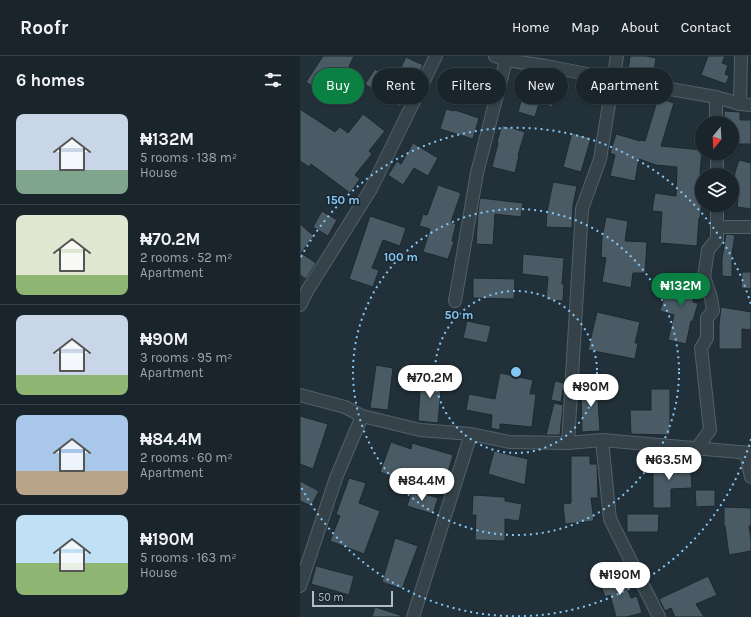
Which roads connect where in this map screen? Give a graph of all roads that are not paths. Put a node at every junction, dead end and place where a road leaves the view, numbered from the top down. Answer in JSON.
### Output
{"nodes":[{"id":1,"x":436,"y":56,"type":"edge"},
{"id":2,"x":617,"y":56,"type":"edge"},
{"id":3,"x":741,"y":56,"type":"edge"},
{"id":4,"x":500,"y":58,"type":"edge"},
{"id":5,"x":615,"y":68,"type":"edge"},
{"id":6,"x":576,"y":72,"type":"edge"},
{"id":7,"x":673,"y":89,"type":"edge"},
{"id":8,"x":716,"y":97,"type":"junction"},
{"id":9,"x":609,"y":104,"type":"edge"},
{"id":10,"x":745,"y":105,"type":"edge"},
{"id":11,"x":716,"y":116,"type":"edge"},
{"id":12,"x":717,"y":212,"type":"edge"},
{"id":13,"x":717,"y":227,"type":"junction"},
{"id":14,"x":751,"y":227,"type":"edge"},
{"id":15,"x":455,"y":301,"type":"dead end"},
{"id":16,"x":300,"y":305,"type":"edge"},
{"id":17,"x":300,"y":395,"type":"edge"},
{"id":18,"x":362,"y":416,"type":"junction"},
{"id":19,"x":471,"y":434,"type":"junction"},
{"id":20,"x":602,"y":440,"type":"junction"},
{"id":21,"x":568,"y":443,"type":"junction"},
{"id":22,"x":697,"y":448,"type":"junction"},
{"id":23,"x":748,"y":452,"type":"edge"},
{"id":24,"x":751,"y":477,"type":"edge"},
{"id":25,"x":300,"y":586,"type":"edge"},
{"id":26,"x":413,"y":617,"type":"edge"},
{"id":27,"x":659,"y":617,"type":"edge"}],
"edges":[{"from":1,"to":16,"type":"street"},
{"from":2,"to":5,"type":"street"},
{"from":3,"to":10,"type":"street"},
{"from":4,"to":6,"type":"street"},
{"from":4,"to":15,"type":"street"},
{"from":7,"to":8,"type":"street"},
{"from":8,"to":10,"type":"street"},
{"from":8,"to":11,"type":"street"},
{"from":9,"to":21,"type":"street"},
{"from":12,"to":13,"type":"street"},
{"from":13,"to":14,"type":"street"},
{"from":13,"to":22,"type":"street"},
{"from":17,"to":18,"type":"street"},
{"from":18,"to":19,"type":"street"},
{"from":18,"to":25,"type":"street"},
{"from":19,"to":21,"type":"street"},
{"from":19,"to":26,"type":"street"},
{"from":20,"to":21,"type":"street"},
{"from":20,"to":22,"type":"street"},
{"from":20,"to":27,"type":"street"},
{"from":22,"to":23,"type":"street"},
{"from":23,"to":24,"type":"street"}]}
